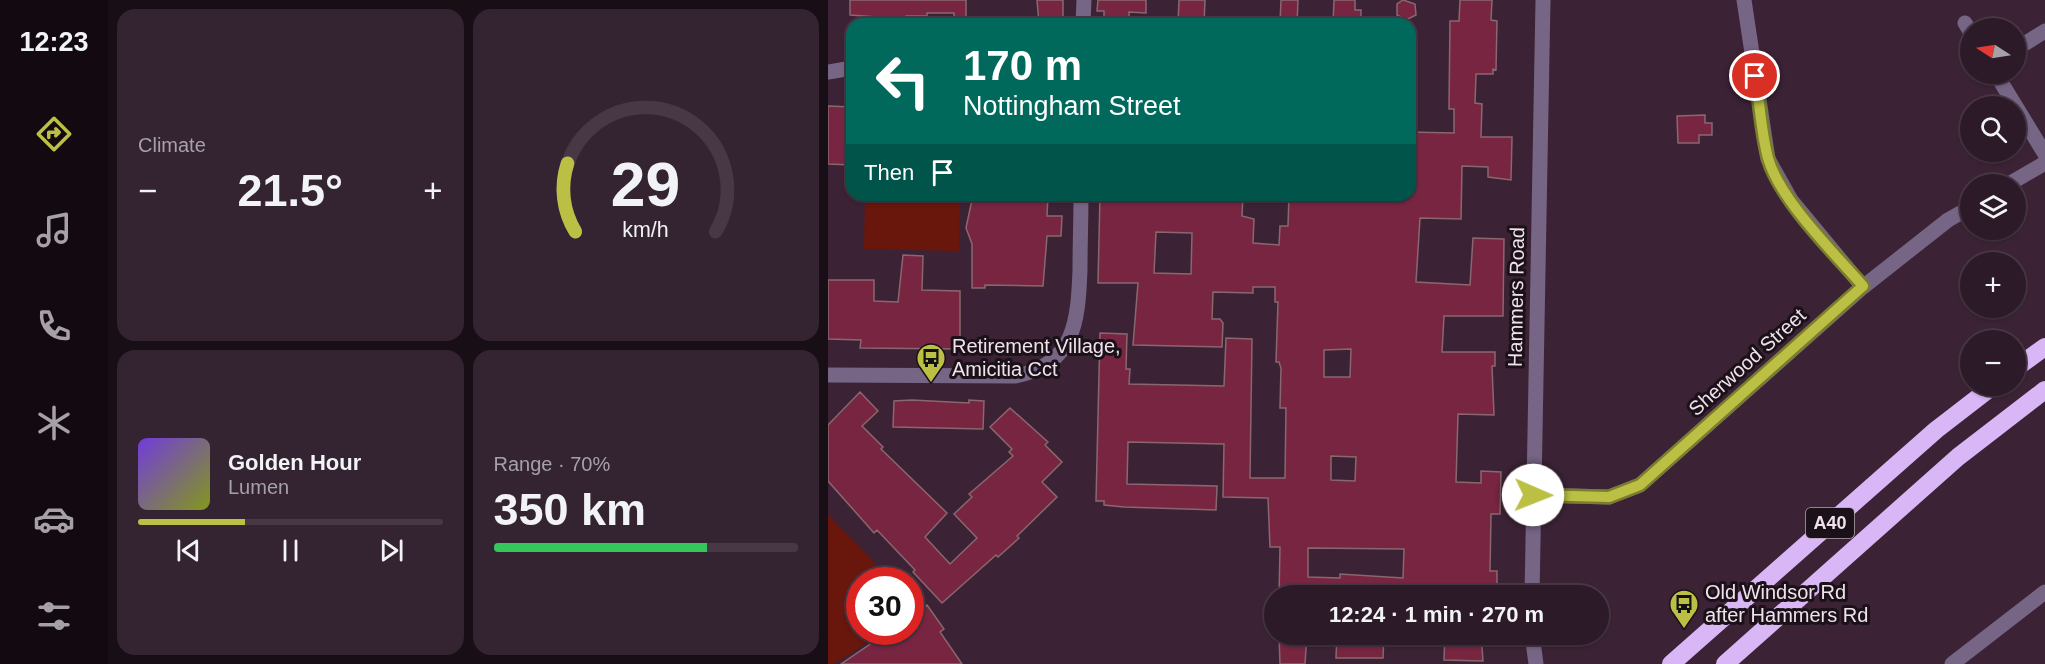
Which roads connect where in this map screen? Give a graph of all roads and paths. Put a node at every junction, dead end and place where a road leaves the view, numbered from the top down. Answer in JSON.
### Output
{"nodes":[{"id":1,"x":1084,"y":0,"type":"edge"},
{"id":2,"x":1543,"y":0,"type":"edge"},
{"id":3,"x":1743,"y":0,"type":"edge"},
{"id":4,"x":1083,"y":18,"type":"edge"},
{"id":5,"x":2045,"y":31,"type":"edge"},
{"id":6,"x":2026,"y":43,"type":"edge"},
{"id":7,"x":846,"y":69,"type":"edge"},
{"id":8,"x":828,"y":72,"type":"edge"},
{"id":9,"x":2002,"y":84,"type":"edge"},
{"id":10,"x":2045,"y":154,"type":"edge"},
{"id":11,"x":2045,"y":163,"type":"edge"},
{"id":12,"x":2026,"y":174,"type":"edge"},
{"id":13,"x":1081,"y":201,"type":"edge"},
{"id":14,"x":1960,"y":213,"type":"edge"},
{"id":15,"x":1863,"y":286,"type":"junction"},
{"id":16,"x":2045,"y":346,"type":"edge"},
{"id":17,"x":2026,"y":360,"type":"edge"},
{"id":18,"x":828,"y":375,"type":"edge"},
{"id":19,"x":2045,"y":390,"type":"edge"},
{"id":20,"x":1980,"y":396,"type":"edge"},
{"id":21,"x":1533,"y":495,"type":"junction"},
{"id":22,"x":1533,"y":585,"type":"edge"},
{"id":23,"x":2045,"y":592,"type":"edge"},
{"id":24,"x":1531,"y":645,"type":"edge"},
{"id":25,"x":1532,"y":645,"type":"edge"},
{"id":26,"x":1533,"y":645,"type":"edge"},
{"id":27,"x":1524,"y":664,"type":"edge"},
{"id":28,"x":1530,"y":664,"type":"edge"},
{"id":29,"x":1538,"y":664,"type":"edge"},
{"id":30,"x":1671,"y":664,"type":"edge"},
{"id":31,"x":1725,"y":664,"type":"edge"},
{"id":32,"x":1952,"y":664,"type":"edge"}],
"edges":[{"from":1,"to":4,"type":"street"},
{"from":2,"to":21,"type":"street","name":"Hammers Road"},
{"from":3,"to":15,"type":"street"},
{"from":5,"to":6,"type":"street"},
{"from":7,"to":8,"type":"street"},
{"from":9,"to":10,"type":"street"},
{"from":11,"to":12,"type":"street"},
{"from":13,"to":18,"type":"street"},
{"from":14,"to":15,"type":"street","name":"Sherwood Street"},
{"from":15,"to":21,"type":"street","name":"Sherwood Street"},
{"from":16,"to":17,"type":"highway"},
{"from":19,"to":31,"type":"highway","number":"A40"},
{"from":20,"to":30,"type":"highway","number":"A40"},
{"from":21,"to":22,"type":"street","name":"Hammers Road"},
{"from":23,"to":32,"type":"street"},
{"from":24,"to":27,"type":"street"},
{"from":25,"to":28,"type":"street"},
{"from":26,"to":29,"type":"street"}]}
